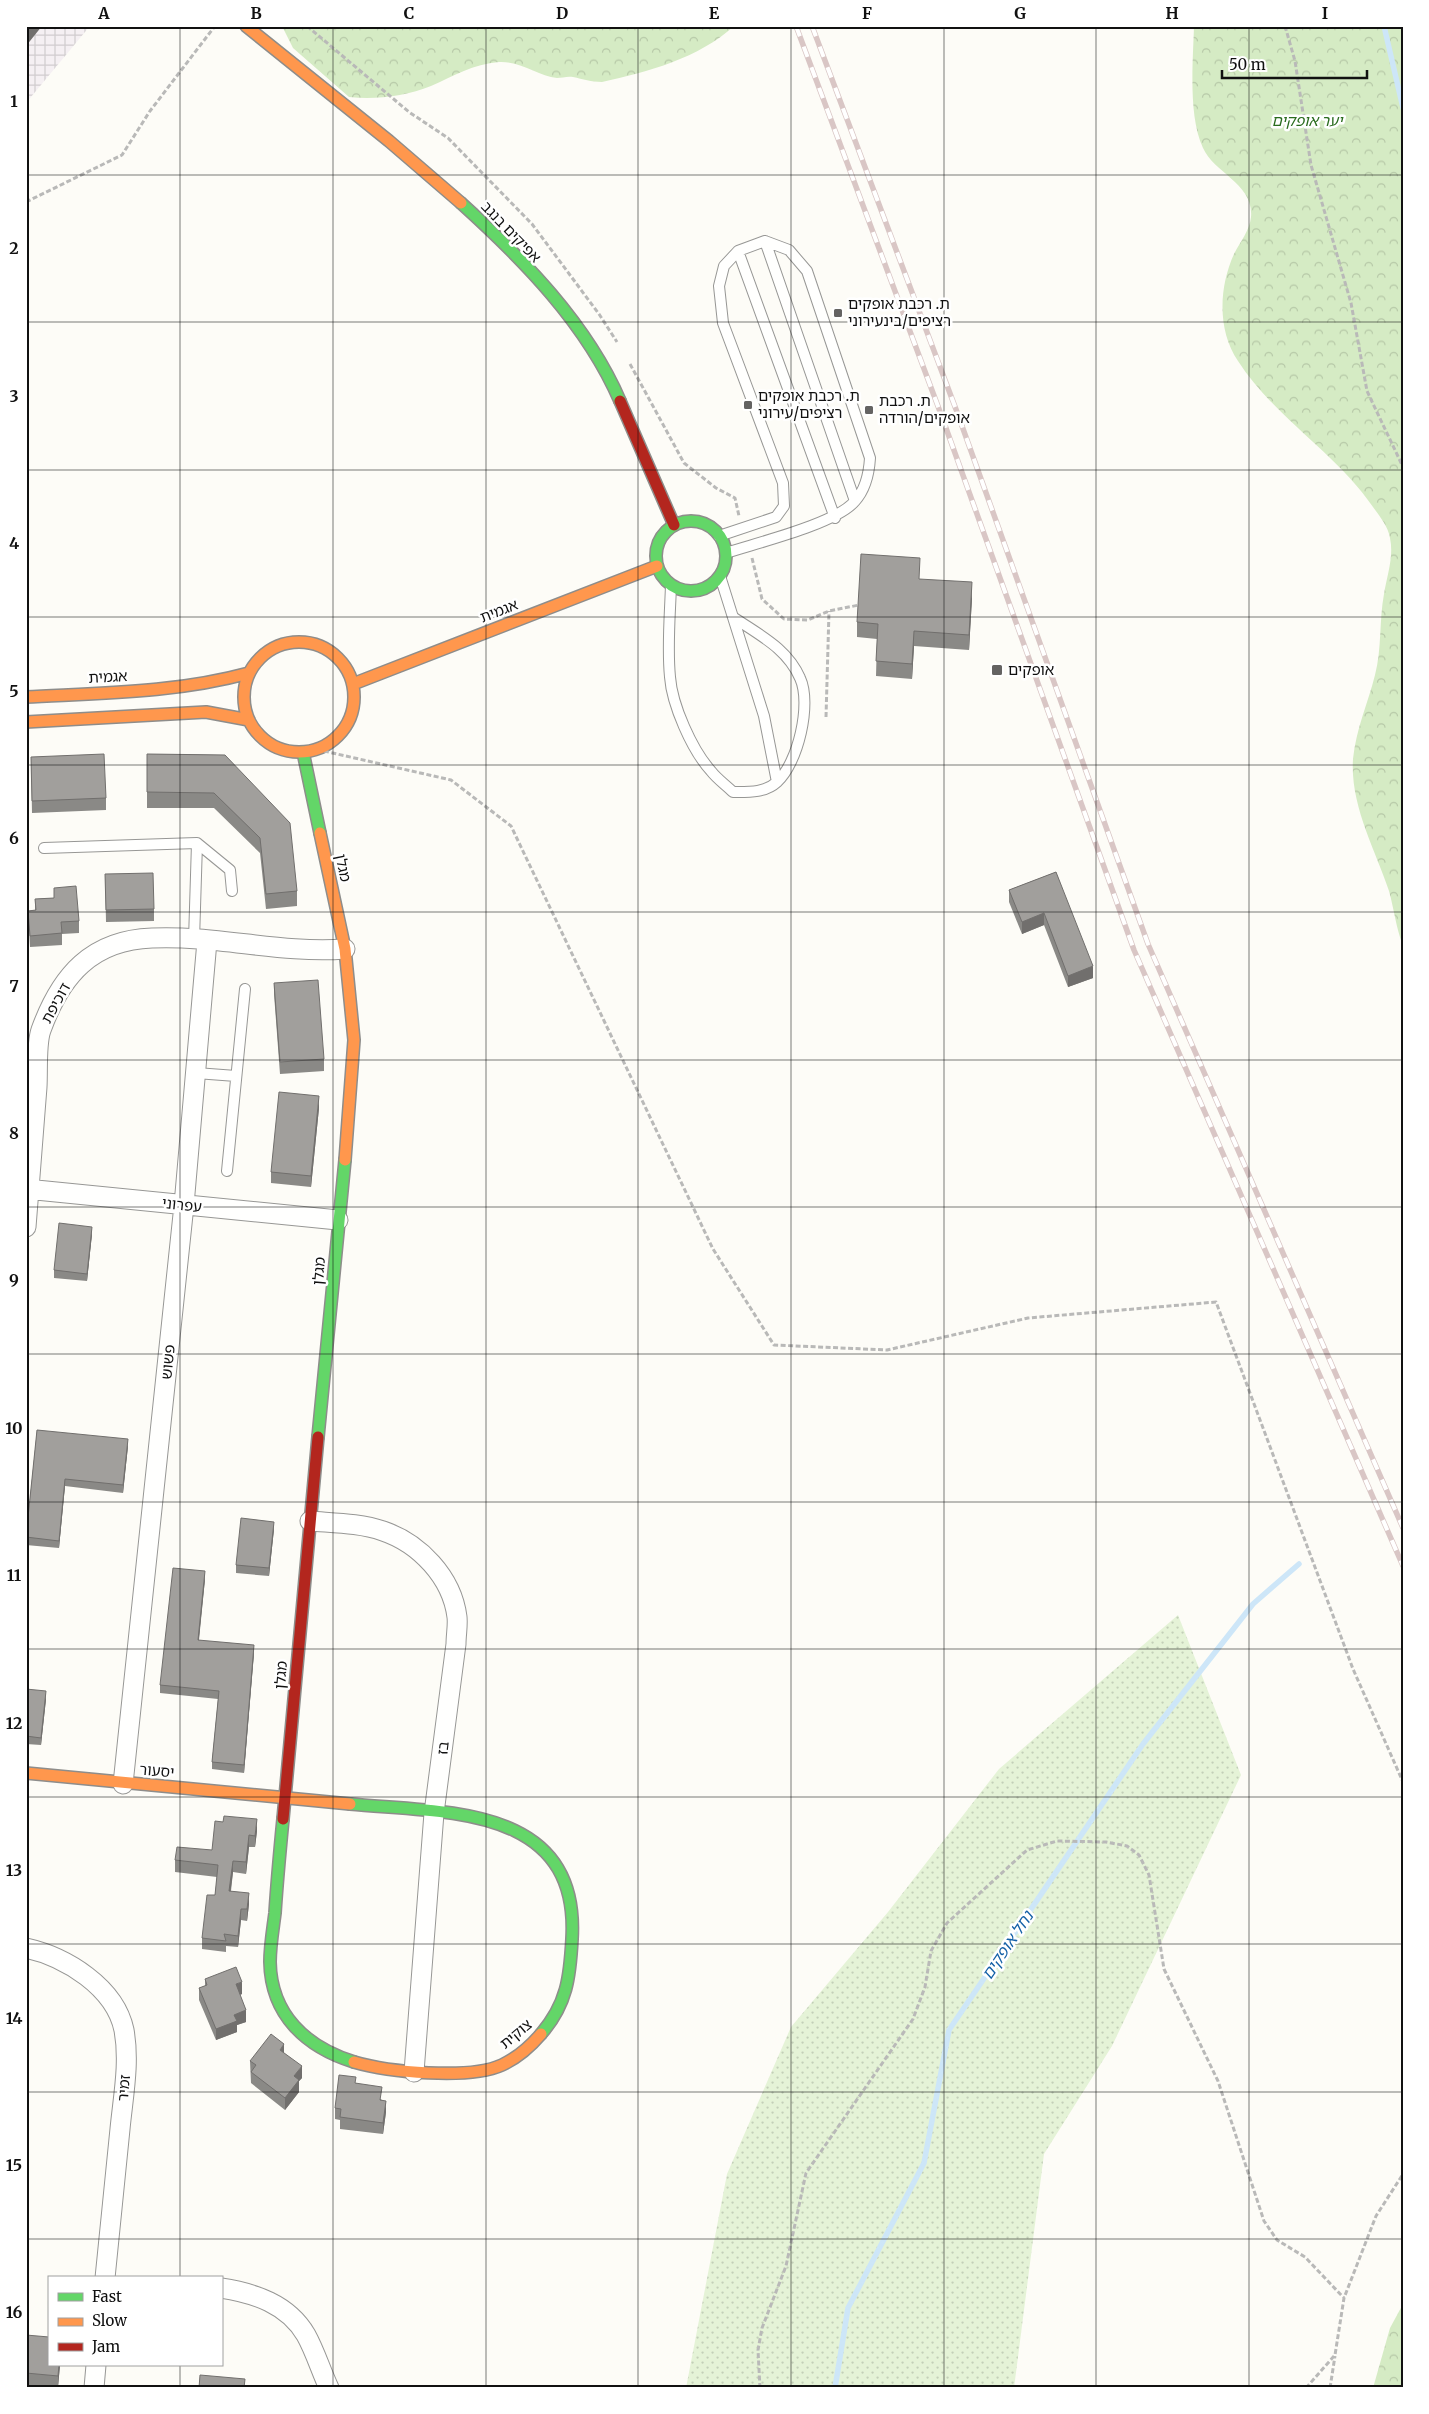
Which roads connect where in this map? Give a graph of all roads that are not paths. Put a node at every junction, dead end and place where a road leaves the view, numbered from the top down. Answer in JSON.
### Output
{"nodes":[{"id":1,"x":246,"y":26,"type":"edge"},
{"id":2,"x":765,"y":241,"type":"junction"},
{"id":3,"x":738,"y":252,"type":"junction"},
{"id":4,"x":855,"y":502,"type":"junction"},
{"id":5,"x":835,"y":518,"type":"junction"},
{"id":6,"x":674,"y":525,"type":"junction"},
{"id":7,"x":719,"y":536,"type":"junction"},
{"id":8,"x":726,"y":552,"type":"junction"},
{"id":9,"x":657,"y":566,"type":"junction"},
{"id":10,"x":720,"y":576,"type":"junction"},
{"id":11,"x":671,"y":585,"type":"junction"},
{"id":12,"x":733,"y":617,"type":"junction"},
{"id":13,"x":249,"y":673,"type":"junction"},
{"id":14,"x":353,"y":684,"type":"junction"},
{"id":15,"x":26,"y":697,"type":"edge"},
{"id":16,"x":249,"y":720,"type":"junction"},
{"id":17,"x":26,"y":722,"type":"edge"},
{"id":18,"x":303,"y":752,"type":"junction"},
{"id":19,"x":777,"y":782,"type":"junction"},
{"id":20,"x":197,"y":843,"type":"junction"},
{"id":21,"x":44,"y":848,"type":"dead end"},
{"id":22,"x":232,"y":891,"type":"dead end"},
{"id":23,"x":201,"y":940,"type":"junction"},
{"id":24,"x":345,"y":949,"type":"junction"},
{"id":25,"x":245,"y":989,"type":"dead end"},
{"id":26,"x":33,"y":1031,"type":"edge"},
{"id":27,"x":196,"y":1074,"type":"junction"},
{"id":28,"x":236,"y":1076,"type":"junction"},
{"id":29,"x":226,"y":1171,"type":"dead end"},
{"id":30,"x":28,"y":1189,"type":"edge"},
{"id":31,"x":184,"y":1205,"type":"junction"},
{"id":32,"x":338,"y":1220,"type":"junction"},
{"id":33,"x":26,"y":1227,"type":"edge"},
{"id":34,"x":310,"y":1521,"type":"junction"},
{"id":35,"x":26,"y":1773,"type":"edge"},
{"id":36,"x":123,"y":1784,"type":"junction"},
{"id":37,"x":285,"y":1797,"type":"junction"},
{"id":38,"x":434,"y":1813,"type":"junction"},
{"id":39,"x":26,"y":1948,"type":"edge"},
{"id":40,"x":414,"y":2072,"type":"junction"},
{"id":41,"x":105,"y":2276,"type":"edge"},
{"id":42,"x":222,"y":2288,"type":"edge"},
{"id":43,"x":96,"y":2366,"type":"edge"},
{"id":44,"x":94,"y":2388,"type":"edge"},
{"id":45,"x":329,"y":2388,"type":"edge"}],
"edges":[{"from":1,"to":6,"type":"street","name":"אפיקים בנגב"},
{"from":2,"to":3,"type":"lane"},
{"from":2,"to":4,"type":"lane"},
{"from":2,"to":4,"type":"lane"},
{"from":3,"to":5,"type":"lane"},
{"from":3,"to":7,"type":"lane"},
{"from":4,"to":5,"type":"lane"},
{"from":5,"to":8,"type":"lane"},
{"from":6,"to":7,"type":"street"},
{"from":6,"to":9,"type":"street"},
{"from":7,"to":8,"type":"street"},
{"from":8,"to":10,"type":"street"},
{"from":9,"to":11,"type":"street"},
{"from":9,"to":14,"type":"street","name":"אגמית"},
{"from":10,"to":11,"type":"street"},
{"from":10,"to":12,"type":"lane"},
{"from":11,"to":19,"type":"lane"},
{"from":12,"to":19,"type":"lane"},
{"from":12,"to":19,"type":"lane"},
{"from":13,"to":14,"type":"street"},
{"from":13,"to":15,"type":"street","name":"אגמית"},
{"from":13,"to":16,"type":"street"},
{"from":14,"to":18,"type":"street"},
{"from":16,"to":17,"type":"street"},
{"from":16,"to":18,"type":"street"},
{"from":18,"to":24,"type":"street","name":"מגלן"},
{"from":20,"to":21,"type":"lane"},
{"from":20,"to":22,"type":"lane"},
{"from":20,"to":23,"type":"lane"},
{"from":23,"to":24,"type":"street","name":"דוכיפת"},
{"from":23,"to":26,"type":"street","name":"דוכיפת"},
{"from":23,"to":27,"type":"street","name":"פשוש"},
{"from":24,"to":32,"type":"street","name":"מגלן"},
{"from":25,"to":28,"type":"lane"},
{"from":26,"to":30,"type":"street","name":"דוכיפת"},
{"from":27,"to":28,"type":"lane"},
{"from":27,"to":31,"type":"street","name":"פשוש"},
{"from":28,"to":29,"type":"lane"},
{"from":30,"to":31,"type":"street","name":"עפרוני"},
{"from":30,"to":33,"type":"street","name":"דוכיפת"},
{"from":31,"to":32,"type":"street","name":"עפרוני"},
{"from":31,"to":36,"type":"street","name":"פשוש"},
{"from":32,"to":34,"type":"street","name":"מגלן"},
{"from":34,"to":37,"type":"street","name":"מגלן"},
{"from":34,"to":38,"type":"street","name":"בז"},
{"from":35,"to":36,"type":"street","name":"יסעור"},
{"from":36,"to":37,"type":"street","name":"יסעור"},
{"from":37,"to":38,"type":"street","name":"צוקית"},
{"from":37,"to":40,"type":"street","name":"צוקית"},
{"from":38,"to":40,"type":"street","name":"בז"},
{"from":38,"to":40,"type":"street","name":"צוקית"},
{"from":39,"to":41,"type":"street","name":"זמיר"},
{"from":42,"to":45,"type":"street"},
{"from":43,"to":44,"type":"street"}]}
